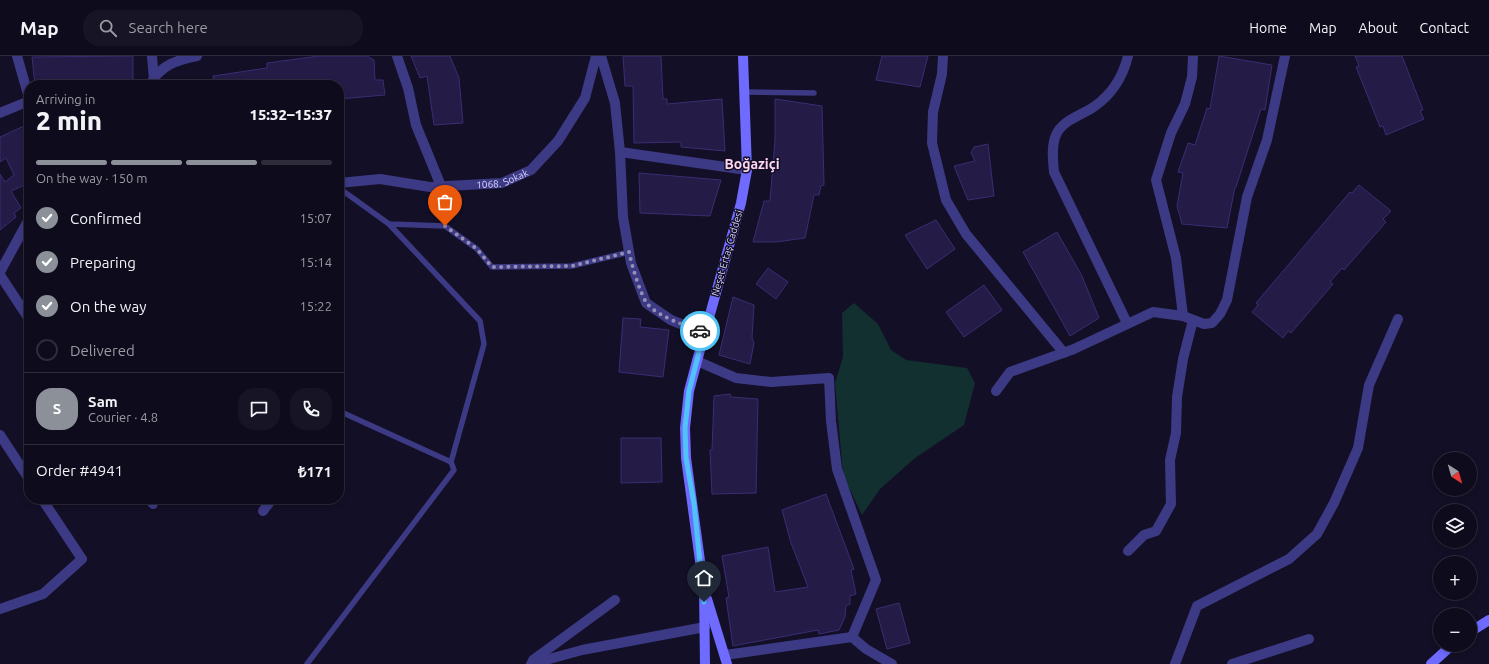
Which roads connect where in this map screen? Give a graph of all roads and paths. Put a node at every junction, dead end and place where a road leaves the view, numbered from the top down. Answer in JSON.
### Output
{"nodes":[{"id":1,"x":17,"y":56,"type":"edge"},
{"id":2,"x":152,"y":56,"type":"edge"},
{"id":3,"x":197,"y":56,"type":"edge"},
{"id":4,"x":397,"y":56,"type":"edge"},
{"id":5,"x":596,"y":56,"type":"edge"},
{"id":6,"x":601,"y":56,"type":"edge"},
{"id":7,"x":743,"y":56,"type":"edge"},
{"id":8,"x":944,"y":56,"type":"edge"},
{"id":9,"x":1128,"y":56,"type":"edge"},
{"id":10,"x":1193,"y":56,"type":"edge"},
{"id":11,"x":1285,"y":56,"type":"edge"},
{"id":12,"x":153,"y":80,"type":"edge"},
{"id":13,"x":155,"y":80,"type":"edge"},
{"id":14,"x":24,"y":81,"type":"edge"},
{"id":15,"x":745,"y":92,"type":"junction"},
{"id":16,"x":814,"y":93,"type":"dead end"},
{"id":17,"x":24,"y":101,"type":"edge"},
{"id":18,"x":0,"y":113,"type":"edge"},
{"id":19,"x":620,"y":152,"type":"junction"},
{"id":20,"x":747,"y":170,"type":"junction"},
{"id":21,"x":344,"y":183,"type":"edge"},
{"id":22,"x":440,"y":186,"type":"junction"},
{"id":23,"x":344,"y":192,"type":"edge"},
{"id":24,"x":390,"y":224,"type":"junction"},
{"id":25,"x":24,"y":228,"type":"edge"},
{"id":26,"x":629,"y":252,"type":"junction"},
{"id":27,"x":0,"y":272,"type":"edge"},
{"id":28,"x":0,"y":276,"type":"edge"},
{"id":29,"x":18,"y":302,"type":"junction"},
{"id":30,"x":24,"y":303,"type":"edge"},
{"id":31,"x":24,"y":311,"type":"edge"},
{"id":32,"x":1188,"y":318,"type":"junction"},
{"id":33,"x":1398,"y":320,"type":"dead end"},
{"id":34,"x":1127,"y":323,"type":"junction"},
{"id":35,"x":704,"y":333,"type":"junction"},
{"id":36,"x":1064,"y":353,"type":"junction"},
{"id":37,"x":697,"y":361,"type":"junction"},
{"id":38,"x":996,"y":391,"type":"dead end"},
{"id":39,"x":344,"y":413,"type":"edge"},
{"id":40,"x":0,"y":435,"type":"edge"},
{"id":41,"x":451,"y":462,"type":"junction"},
{"id":42,"x":24,"y":471,"type":"edge"},
{"id":43,"x":45,"y":504,"type":"edge"},
{"id":44,"x":268,"y":504,"type":"edge"},
{"id":45,"x":263,"y":511,"type":"dead end"},
{"id":46,"x":1128,"y":551,"type":"dead end"},
{"id":47,"x":704,"y":590,"type":"junction"},
{"id":48,"x":615,"y":600,"type":"dead end"},
{"id":49,"x":0,"y":609,"type":"edge"},
{"id":50,"x":1489,"y":620,"type":"edge"},
{"id":51,"x":705,"y":627,"type":"junction"},
{"id":52,"x":1477,"y":628,"type":"edge"},
{"id":53,"x":852,"y":637,"type":"junction"},
{"id":54,"x":1310,"y":639,"type":"dead end"},
{"id":55,"x":1444,"y":652,"type":"edge"},
{"id":56,"x":726,"y":659,"type":"edge"},
{"id":57,"x":308,"y":664,"type":"edge"},
{"id":58,"x":526,"y":664,"type":"edge"},
{"id":59,"x":531,"y":664,"type":"edge"},
{"id":60,"x":705,"y":664,"type":"edge"},
{"id":61,"x":892,"y":664,"type":"edge"},
{"id":62,"x":1175,"y":664,"type":"edge"},
{"id":63,"x":1232,"y":664,"type":"edge"},
{"id":64,"x":1431,"y":664,"type":"edge"}],
"edges":[{"from":1,"to":14,"type":"street"},
{"from":2,"to":12,"type":"street"},
{"from":3,"to":13,"type":"street"},
{"from":4,"to":22,"type":"street"},
{"from":5,"to":22,"type":"street","name":"1068. Sokak"},
{"from":6,"to":19,"type":"street"},
{"from":7,"to":15,"type":"main road","name":"Neşet Ertaş Caddesi"},
{"from":8,"to":36,"type":"street"},
{"from":9,"to":34,"type":"street"},
{"from":10,"to":32,"type":"street"},
{"from":11,"to":32,"type":"street"},
{"from":15,"to":16,"type":"lane"},
{"from":15,"to":20,"type":"main road","name":"Neşet Ertaş Caddesi"},
{"from":17,"to":18,"type":"street"},
{"from":19,"to":20,"type":"street"},
{"from":19,"to":26,"type":"street"},
{"from":20,"to":35,"type":"main road","name":"Neşet Ertaş Caddesi"},
{"from":21,"to":22,"type":"street","name":"1068. Sokak"},
{"from":23,"to":24,"type":"lane"},
{"from":24,"to":26,"type":"lane"},
{"from":24,"to":41,"type":"lane"},
{"from":25,"to":27,"type":"street"},
{"from":26,"to":35,"type":"street"},
{"from":28,"to":29,"type":"street"},
{"from":29,"to":30,"type":"lane"},
{"from":29,"to":31,"type":"street"},
{"from":32,"to":34,"type":"street"},
{"from":32,"to":46,"type":"street"},
{"from":33,"to":62,"type":"street"},
{"from":34,"to":36,"type":"street"},
{"from":35,"to":37,"type":"main road","name":"Neşet Ertaş Caddesi"},
{"from":36,"to":38,"type":"street"},
{"from":37,"to":47,"type":"main road","name":"Neşet Ertaş Caddesi"},
{"from":37,"to":53,"type":"street"},
{"from":39,"to":41,"type":"lane"},
{"from":40,"to":42,"type":"street"},
{"from":41,"to":57,"type":"lane"},
{"from":43,"to":49,"type":"street"},
{"from":44,"to":45,"type":"street"},
{"from":47,"to":51,"type":"main road","name":"Neşet Ertaş Caddesi"},
{"from":47,"to":56,"type":"main road","name":"Neşet Ertaş Caddesi"},
{"from":48,"to":58,"type":"street"},
{"from":50,"to":52,"type":"main road"},
{"from":51,"to":59,"type":"street"},
{"from":51,"to":60,"type":"main road","name":"Neşet Ertaş Caddesi"},
{"from":53,"to":56,"type":"street"},
{"from":53,"to":61,"type":"street"},
{"from":54,"to":63,"type":"street"},
{"from":55,"to":64,"type":"main road"}]}
